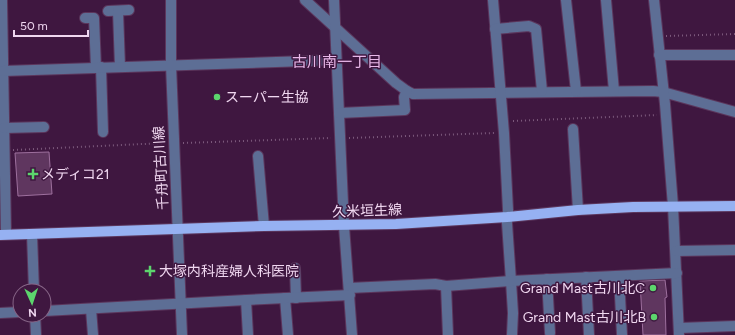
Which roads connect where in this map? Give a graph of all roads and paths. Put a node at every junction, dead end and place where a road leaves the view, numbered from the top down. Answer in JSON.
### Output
{"nodes":[{"id":1,"x":2,"y":0,"type":"edge"},
{"id":2,"x":171,"y":0,"type":"edge"},
{"id":3,"x":305,"y":0,"type":"edge"},
{"id":4,"x":337,"y":0,"type":"edge"},
{"id":5,"x":493,"y":0,"type":"edge"},
{"id":6,"x":566,"y":0,"type":"edge"},
{"id":7,"x":606,"y":0,"type":"edge"},
{"id":8,"x":654,"y":0,"type":"edge"},
{"id":9,"x":118,"y":10,"type":"junction"},
{"id":10,"x":129,"y":10,"type":"dead end"},
{"id":11,"x":108,"y":11,"type":"dead end"},
{"id":12,"x":85,"y":18,"type":"dead end"},
{"id":13,"x":336,"y":28,"type":"junction"},
{"id":14,"x":495,"y":29,"type":"junction"},
{"id":15,"x":735,"y":34,"type":"edge"},
{"id":16,"x":658,"y":36,"type":"junction"},
{"id":17,"x":1,"y":47,"type":"edge"},
{"id":18,"x":659,"y":55,"type":"junction"},
{"id":19,"x":735,"y":55,"type":"edge"},
{"id":20,"x":336,"y":60,"type":"junction"},
{"id":21,"x":171,"y":65,"type":"junction"},
{"id":22,"x":120,"y":67,"type":"junction"},
{"id":23,"x":99,"y":68,"type":"junction"},
{"id":24,"x":3,"y":71,"type":"junction"},
{"id":25,"x":614,"y":90,"type":"junction"},
{"id":26,"x":407,"y":91,"type":"junction"},
{"id":27,"x":542,"y":91,"type":"junction"},
{"id":28,"x":576,"y":91,"type":"junction"},
{"id":29,"x":501,"y":92,"type":"junction"},
{"id":30,"x":663,"y":92,"type":"junction"},
{"id":31,"x":735,"y":112,"type":"edge"},
{"id":32,"x":339,"y":113,"type":"junction"},
{"id":33,"x":666,"y":115,"type":"junction"},
{"id":34,"x":503,"y":121,"type":"junction"},
{"id":35,"x":44,"y":127,"type":"dead end"},
{"id":36,"x":4,"y":128,"type":"junction"},
{"id":37,"x":573,"y":129,"type":"dead end"},
{"id":38,"x":103,"y":132,"type":"dead end"},
{"id":39,"x":504,"y":132,"type":"junction"},
{"id":40,"x":340,"y":138,"type":"junction"},
{"id":41,"x":174,"y":143,"type":"junction"},
{"id":42,"x":3,"y":147,"type":"edge"},
{"id":43,"x":258,"y":156,"type":"dead end"},
{"id":44,"x":673,"y":206,"type":"junction"},
{"id":45,"x":735,"y":206,"type":"edge"},
{"id":46,"x":578,"y":210,"type":"junction"},
{"id":47,"x":507,"y":217,"type":"junction"},
{"id":48,"x":264,"y":226,"type":"junction"},
{"id":49,"x":344,"y":226,"type":"junction"},
{"id":50,"x":178,"y":229,"type":"junction"},
{"id":51,"x":3,"y":234,"type":"edge"},
{"id":52,"x":32,"y":234,"type":"junction"},
{"id":53,"x":735,"y":250,"type":"edge"},
{"id":54,"x":676,"y":252,"type":"junction"},
{"id":55,"x":295,"y":268,"type":"dead end"},
{"id":56,"x":676,"y":273,"type":"junction"},
{"id":57,"x":619,"y":276,"type":"junction"},
{"id":58,"x":586,"y":277,"type":"junction"},
{"id":59,"x":547,"y":279,"type":"junction"},
{"id":60,"x":512,"y":281,"type":"junction"},
{"id":61,"x":34,"y":283,"type":"edge"},
{"id":62,"x":446,"y":286,"type":"junction"},
{"id":63,"x":349,"y":292,"type":"junction"},
{"id":64,"x":285,"y":298,"type":"junction"},
{"id":65,"x":296,"y":298,"type":"junction"},
{"id":66,"x":246,"y":300,"type":"junction"},
{"id":67,"x":181,"y":303,"type":"junction"},
{"id":68,"x":91,"y":309,"type":"junction"},
{"id":69,"x":52,"y":311,"type":"edge"},
{"id":70,"x":12,"y":312,"type":"edge"},
{"id":71,"x":0,"y":313,"type":"edge"},
{"id":72,"x":35,"y":323,"type":"edge"},
{"id":73,"x":735,"y":326,"type":"edge"},
{"id":74,"x":679,"y":332,"type":"edge"},
{"id":75,"x":550,"y":333,"type":"dead end"},
{"id":76,"x":36,"y":335,"type":"edge"},
{"id":77,"x":93,"y":335,"type":"edge"},
{"id":78,"x":182,"y":335,"type":"edge"},
{"id":79,"x":248,"y":335,"type":"edge"},
{"id":80,"x":288,"y":335,"type":"edge"},
{"id":81,"x":352,"y":335,"type":"edge"},
{"id":82,"x":448,"y":335,"type":"edge"},
{"id":83,"x":512,"y":335,"type":"edge"},
{"id":84,"x":589,"y":335,"type":"edge"},
{"id":85,"x":622,"y":335,"type":"edge"}],
"edges":[{"from":1,"to":17,"type":"street"},
{"from":2,"to":21,"type":"street","name":"千舟町古川線"},
{"from":3,"to":13,"type":"street"},
{"from":4,"to":13,"type":"street"},
{"from":5,"to":14,"type":"street"},
{"from":6,"to":28,"type":"street"},
{"from":7,"to":25,"type":"street"},
{"from":8,"to":16,"type":"street"},
{"from":9,"to":10,"type":"street"},
{"from":9,"to":11,"type":"street"},
{"from":9,"to":22,"type":"street"},
{"from":12,"to":23,"type":"street"},
{"from":13,"to":20,"type":"street"},
{"from":13,"to":26,"type":"street"},
{"from":14,"to":27,"type":"street"},
{"from":14,"to":29,"type":"street"},
{"from":15,"to":16,"type":"path"},
{"from":16,"to":18,"type":"street"},
{"from":17,"to":24,"type":"street"},
{"from":18,"to":19,"type":"street"},
{"from":18,"to":30,"type":"street"},
{"from":20,"to":21,"type":"street"},
{"from":20,"to":32,"type":"street"},
{"from":21,"to":22,"type":"street"},
{"from":21,"to":41,"type":"street","name":"千舟町古川線"},
{"from":22,"to":23,"type":"street"},
{"from":23,"to":24,"type":"street"},
{"from":23,"to":38,"type":"street"},
{"from":24,"to":36,"type":"street"},
{"from":25,"to":28,"type":"street"},
{"from":25,"to":30,"type":"street"},
{"from":26,"to":29,"type":"street"},
{"from":26,"to":32,"type":"street"},
{"from":27,"to":28,"type":"street"},
{"from":27,"to":29,"type":"street"},
{"from":29,"to":34,"type":"street"},
{"from":30,"to":31,"type":"street"},
{"from":30,"to":33,"type":"street"},
{"from":32,"to":40,"type":"street"},
{"from":33,"to":34,"type":"path"},
{"from":33,"to":44,"type":"street"},
{"from":34,"to":39,"type":"street"},
{"from":35,"to":36,"type":"street"},
{"from":36,"to":42,"type":"street"},
{"from":37,"to":46,"type":"street"},
{"from":39,"to":40,"type":"path"},
{"from":39,"to":47,"type":"street"},
{"from":40,"to":41,"type":"path"},
{"from":40,"to":49,"type":"street"},
{"from":41,"to":42,"type":"path"},
{"from":41,"to":50,"type":"street","name":"千舟町古川線"},
{"from":42,"to":51,"type":"street"},
{"from":43,"to":48,"type":"street"},
{"from":44,"to":45,"type":"main road","name":"久米垣生線"},
{"from":44,"to":46,"type":"main road","name":"久米垣生線"},
{"from":44,"to":54,"type":"street"},
{"from":46,"to":47,"type":"main road","name":"久米垣生線"},
{"from":47,"to":49,"type":"main road","name":"久米垣生線"},
{"from":47,"to":60,"type":"street"},
{"from":48,"to":49,"type":"main road","name":"久米垣生線"},
{"from":48,"to":50,"type":"main road","name":"久米垣生線"},
{"from":49,"to":63,"type":"street"},
{"from":50,"to":52,"type":"main road","name":"久米垣生線"},
{"from":50,"to":67,"type":"street","name":"千舟町古川線"},
{"from":51,"to":52,"type":"main road","name":"久米垣生線"},
{"from":52,"to":61,"type":"street"},
{"from":53,"to":54,"type":"street"},
{"from":54,"to":56,"type":"street"},
{"from":55,"to":65,"type":"street"},
{"from":56,"to":57,"type":"street"},
{"from":56,"to":74,"type":"street"},
{"from":57,"to":58,"type":"street"},
{"from":57,"to":85,"type":"street"},
{"from":58,"to":59,"type":"street"},
{"from":58,"to":84,"type":"street"},
{"from":59,"to":60,"type":"street"},
{"from":59,"to":75,"type":"street"},
{"from":60,"to":62,"type":"street"},
{"from":60,"to":83,"type":"street"},
{"from":62,"to":63,"type":"street"},
{"from":62,"to":82,"type":"street"},
{"from":63,"to":65,"type":"street"},
{"from":63,"to":81,"type":"street"},
{"from":64,"to":65,"type":"street"},
{"from":64,"to":66,"type":"street"},
{"from":64,"to":80,"type":"street"},
{"from":66,"to":67,"type":"street"},
{"from":66,"to":79,"type":"street"},
{"from":67,"to":68,"type":"street"},
{"from":67,"to":78,"type":"street","name":"千舟町古川線"},
{"from":68,"to":69,"type":"street"},
{"from":68,"to":77,"type":"street"},
{"from":70,"to":71,"type":"street"},
{"from":72,"to":76,"type":"street"},
{"from":73,"to":74,"type":"street"}]}
